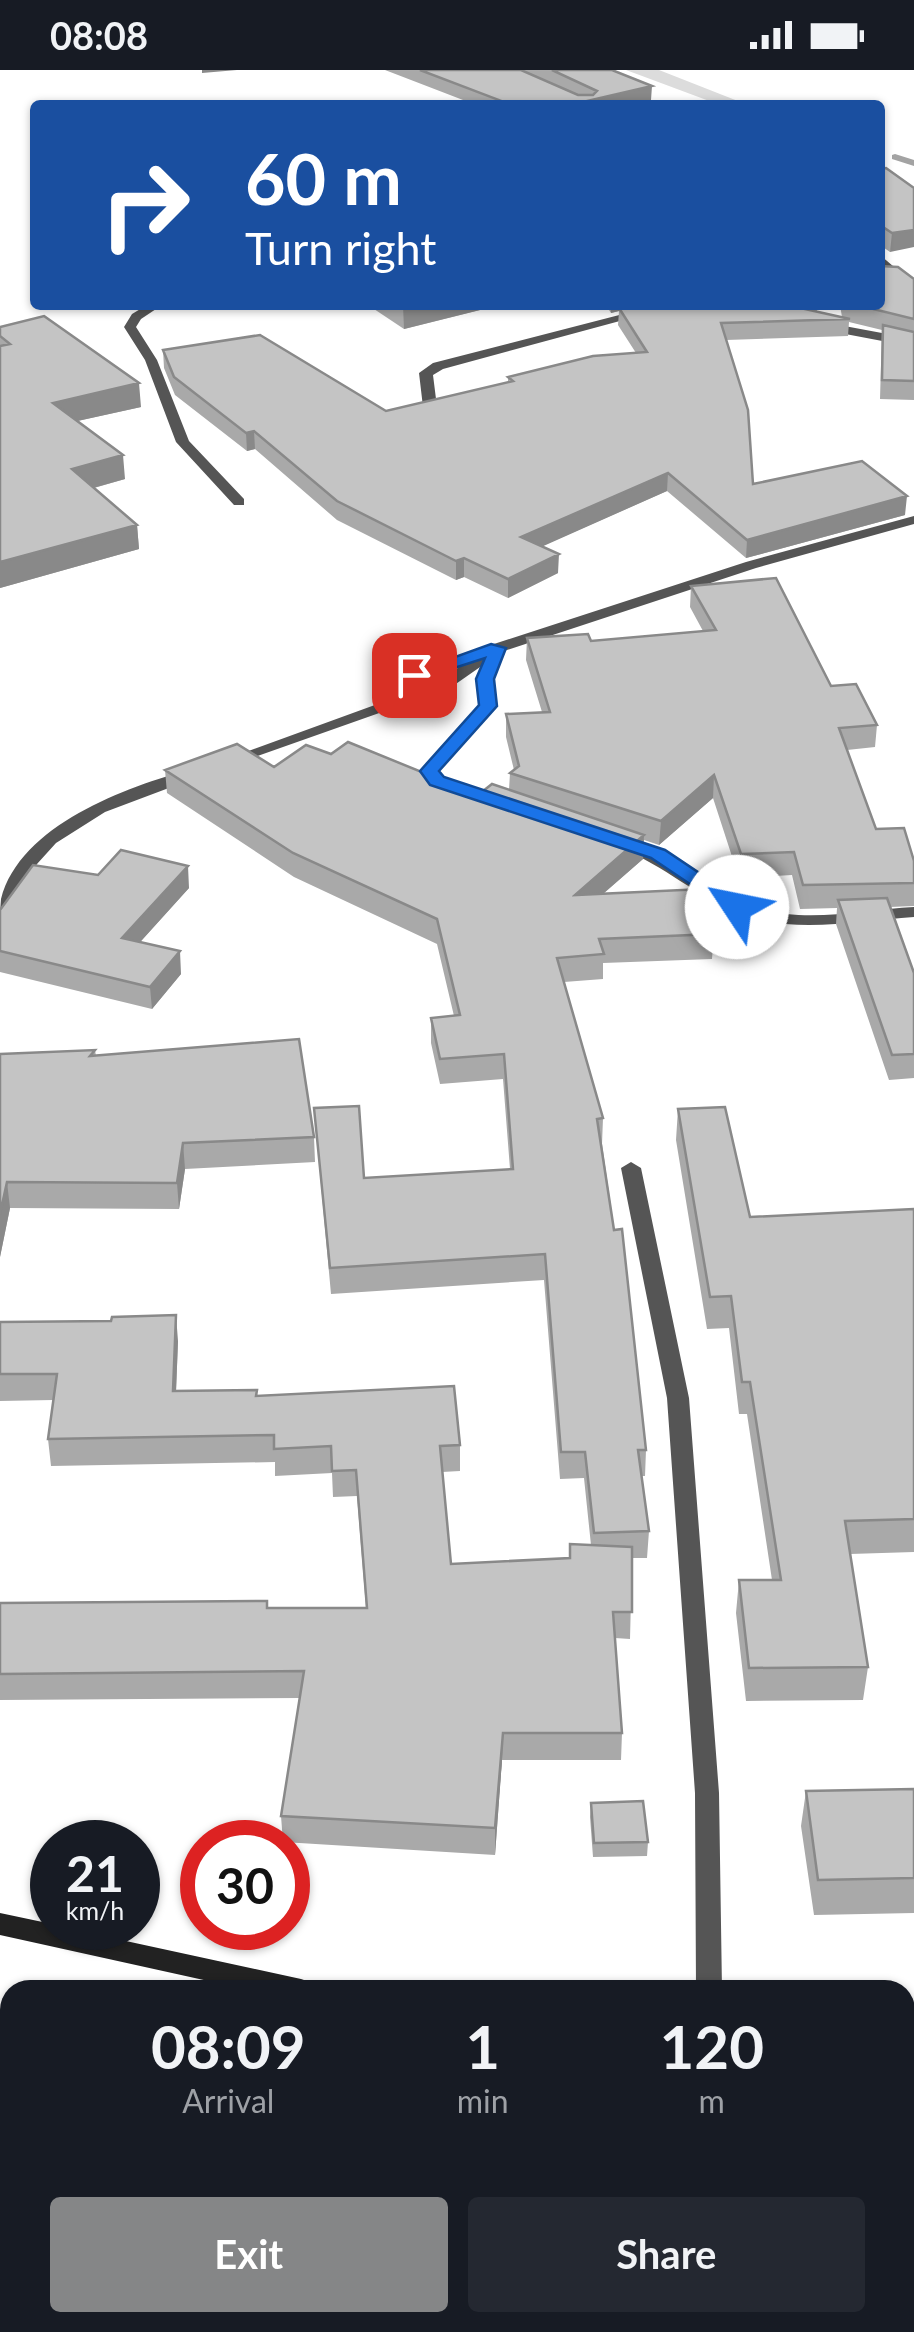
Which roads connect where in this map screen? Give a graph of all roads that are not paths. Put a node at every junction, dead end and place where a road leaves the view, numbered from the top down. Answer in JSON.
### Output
{"nodes":[{"id":1,"x":885,"y":264,"type":"edge"},
{"id":2,"x":914,"y":292,"type":"edge"},
{"id":3,"x":148,"y":310,"type":"edge"},
{"id":4,"x":654,"y":310,"type":"edge"},
{"id":5,"x":812,"y":324,"type":"edge"},
{"id":6,"x":914,"y":343,"type":"edge"},
{"id":7,"x":430,"y":407,"type":"edge"},
{"id":8,"x":239,"y":502,"type":"dead end"},
{"id":9,"x":914,"y":520,"type":"edge"},
{"id":10,"x":498,"y":648,"type":"junction"},
{"id":11,"x":414,"y":675,"type":"dead end"},
{"id":12,"x":474,"y":794,"type":"edge"},
{"id":13,"x":603,"y":836,"type":"edge"},
{"id":14,"x":914,"y":912,"type":"edge"},
{"id":15,"x":0,"y":925,"type":"edge"},
{"id":16,"x":631,"y":1168,"type":"dead end"},
{"id":17,"x":0,"y":1924,"type":"edge"},
{"id":18,"x":255,"y":1980,"type":"edge"},
{"id":19,"x":709,"y":1980,"type":"edge"}],
"edges":[{"from":1,"to":2,"type":"street"},
{"from":3,"to":8,"type":"street"},
{"from":4,"to":7,"type":"street"},
{"from":5,"to":6,"type":"street"},
{"from":9,"to":10,"type":"street"},
{"from":10,"to":11,"type":"street"},
{"from":10,"to":12,"type":"street"},
{"from":10,"to":15,"type":"street"},
{"from":13,"to":14,"type":"street"},
{"from":16,"to":19,"type":"street"},
{"from":17,"to":18,"type":"street"}]}
